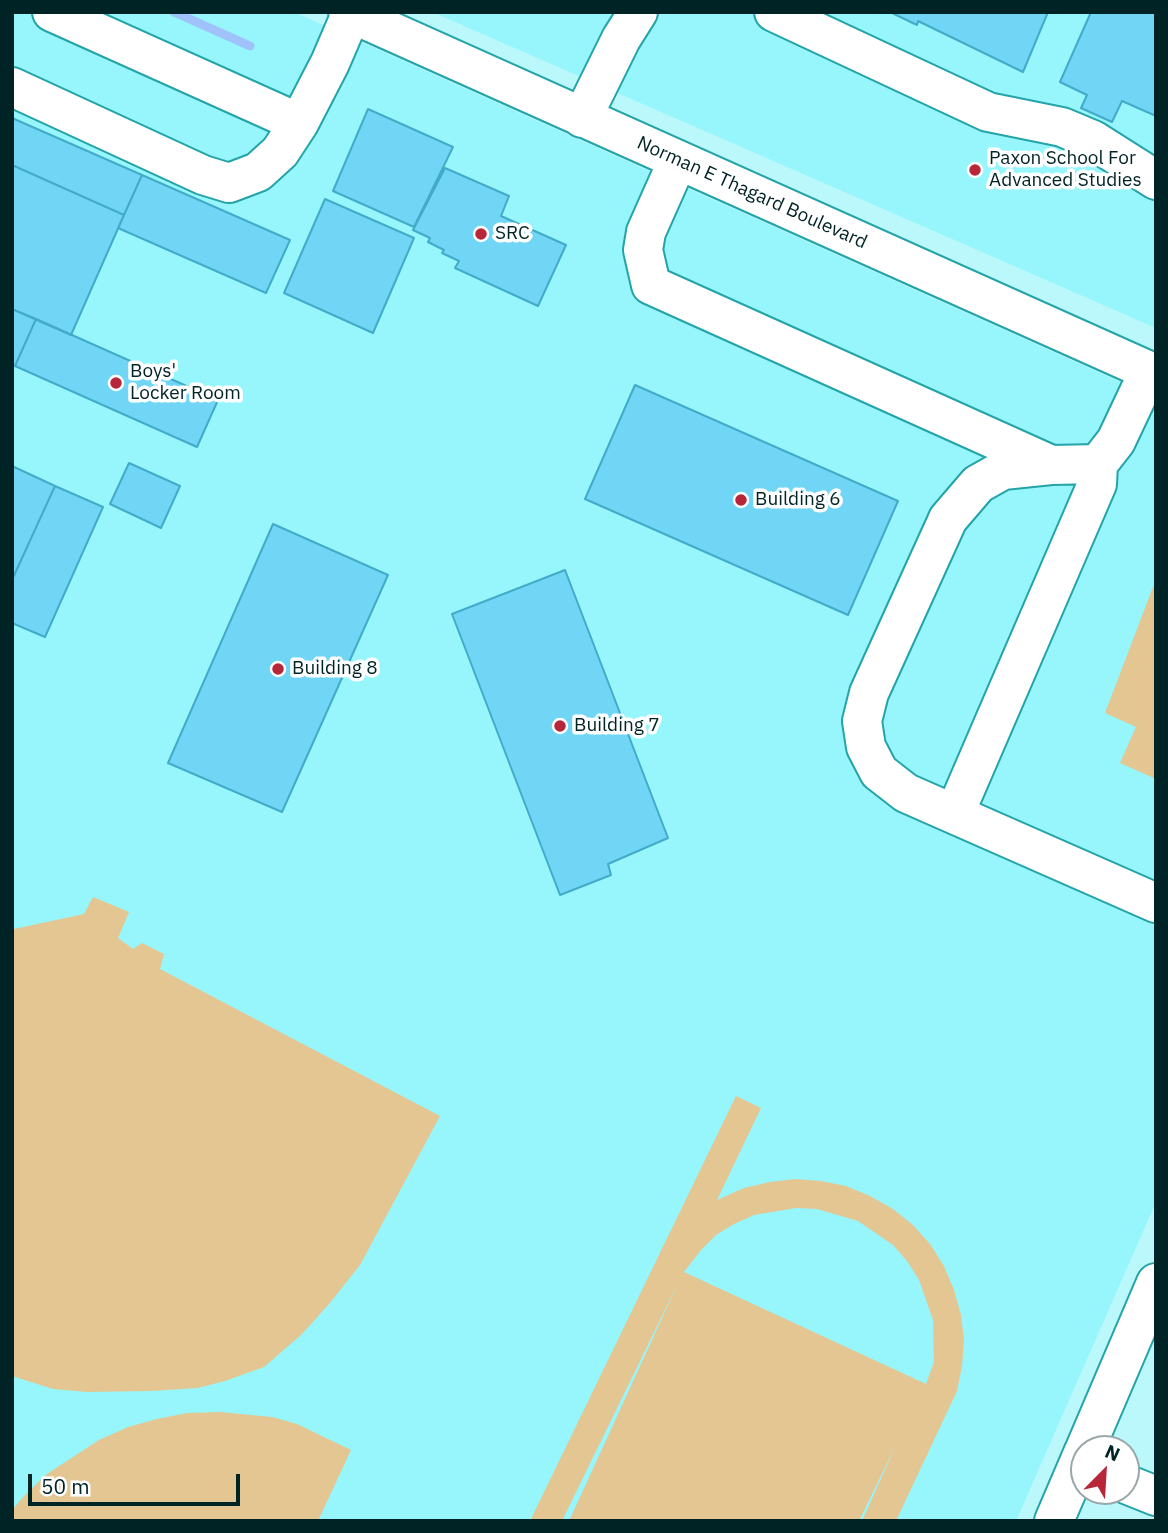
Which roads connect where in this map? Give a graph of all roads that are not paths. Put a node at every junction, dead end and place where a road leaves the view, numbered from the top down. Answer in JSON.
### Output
{"nodes":[{"id":1,"x":52,"y":12,"type":"edge"},
{"id":2,"x":638,"y":12,"type":"edge"},
{"id":3,"x":774,"y":12,"type":"edge"},
{"id":4,"x":350,"y":13,"type":"edge"},
{"id":5,"x":12,"y":88,"type":"edge"},
{"id":6,"x":582,"y":118,"type":"junction"},
{"id":7,"x":299,"y":123,"type":"junction"},
{"id":8,"x":678,"y":160,"type":"junction"},
{"id":9,"x":1156,"y":180,"type":"edge"},
{"id":10,"x":1152,"y":372,"type":"edge"},
{"id":11,"x":1098,"y":464,"type":"junction"},
{"id":12,"x":1051,"y":465,"type":"junction"},
{"id":13,"x":955,"y":813,"type":"junction"},
{"id":14,"x":1156,"y":903,"type":"edge"},
{"id":15,"x":1156,"y":1283,"type":"edge"},
{"id":16,"x":1092,"y":1435,"type":"edge"},
{"id":17,"x":1070,"y":1486,"type":"edge"},
{"id":18,"x":1054,"y":1521,"type":"edge"}],
"edges":[{"from":1,"to":7,"type":"street"},
{"from":2,"to":6,"type":"street"},
{"from":3,"to":9,"type":"street"},
{"from":4,"to":6,"type":"street","name":"Norman E Thagard Boulevard"},
{"from":4,"to":7,"type":"street"},
{"from":5,"to":7,"type":"street"},
{"from":6,"to":8,"type":"street","name":"Norman E Thagard Boulevard"},
{"from":8,"to":10,"type":"street","name":"Norman E Thagard Boulevard"},
{"from":8,"to":12,"type":"street"},
{"from":10,"to":11,"type":"street"},
{"from":11,"to":12,"type":"street"},
{"from":11,"to":13,"type":"street"},
{"from":12,"to":13,"type":"street"},
{"from":13,"to":14,"type":"street"},
{"from":15,"to":16,"type":"street"},
{"from":17,"to":18,"type":"street"}]}
